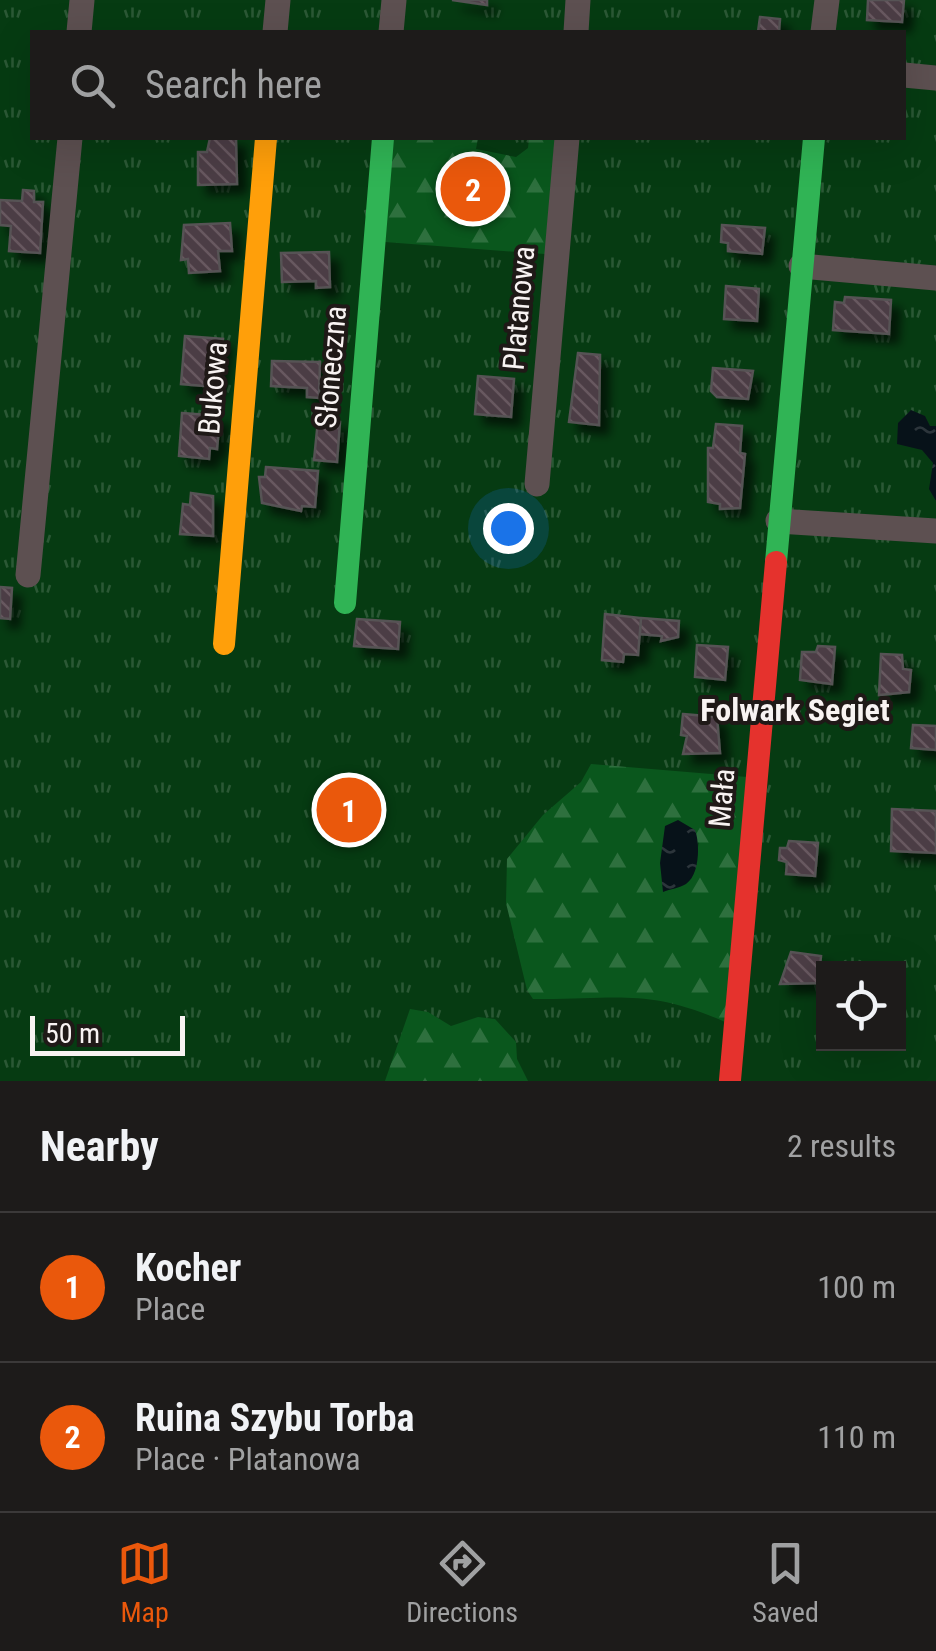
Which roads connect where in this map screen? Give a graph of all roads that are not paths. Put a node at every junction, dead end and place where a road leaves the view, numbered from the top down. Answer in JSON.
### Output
{"nodes":[{"id":1,"x":82,"y":0,"type":"edge"},
{"id":2,"x":278,"y":0,"type":"edge"},
{"id":3,"x":394,"y":0,"type":"edge"},
{"id":4,"x":578,"y":0,"type":"edge"},
{"id":5,"x":826,"y":0,"type":"edge"},
{"id":6,"x":79,"y":30,"type":"edge"},
{"id":7,"x":275,"y":30,"type":"edge"},
{"id":8,"x":391,"y":30,"type":"edge"},
{"id":9,"x":576,"y":30,"type":"edge"},
{"id":10,"x":824,"y":30,"type":"edge"},
{"id":11,"x":906,"y":75,"type":"edge"},
{"id":12,"x":936,"y":78,"type":"edge"},
{"id":13,"x":70,"y":140,"type":"edge"},
{"id":14,"x":266,"y":140,"type":"edge"},
{"id":15,"x":384,"y":140,"type":"edge"},
{"id":16,"x":567,"y":140,"type":"edge"},
{"id":17,"x":814,"y":140,"type":"edge"},
{"id":18,"x":802,"y":266,"type":"junction"},
{"id":19,"x":936,"y":278,"type":"edge"},
{"id":20,"x":537,"y":484,"type":"dead end"},
{"id":21,"x":778,"y":521,"type":"junction"},
{"id":22,"x":936,"y":530,"type":"edge"},
{"id":23,"x":28,"y":575,"type":"dead end"},
{"id":24,"x":345,"y":603,"type":"dead end"},
{"id":25,"x":224,"y":644,"type":"dead end"},
{"id":26,"x":730,"y":1080,"type":"edge"}],
"edges":[{"from":1,"to":6,"type":"street"},
{"from":2,"to":7,"type":"street"},
{"from":3,"to":8,"type":"street"},
{"from":4,"to":9,"type":"street"},
{"from":5,"to":10,"type":"street"},
{"from":11,"to":12,"type":"street"},
{"from":13,"to":23,"type":"street"},
{"from":14,"to":25,"type":"street","name":"Bukowa"},
{"from":15,"to":24,"type":"street","name":"Słoneczna"},
{"from":16,"to":20,"type":"street","name":"Platanowa"},
{"from":17,"to":18,"type":"street","name":"Mała"},
{"from":18,"to":19,"type":"street"},
{"from":18,"to":21,"type":"street","name":"Mała"},
{"from":21,"to":22,"type":"street"},
{"from":21,"to":26,"type":"street","name":"Mała"}]}
